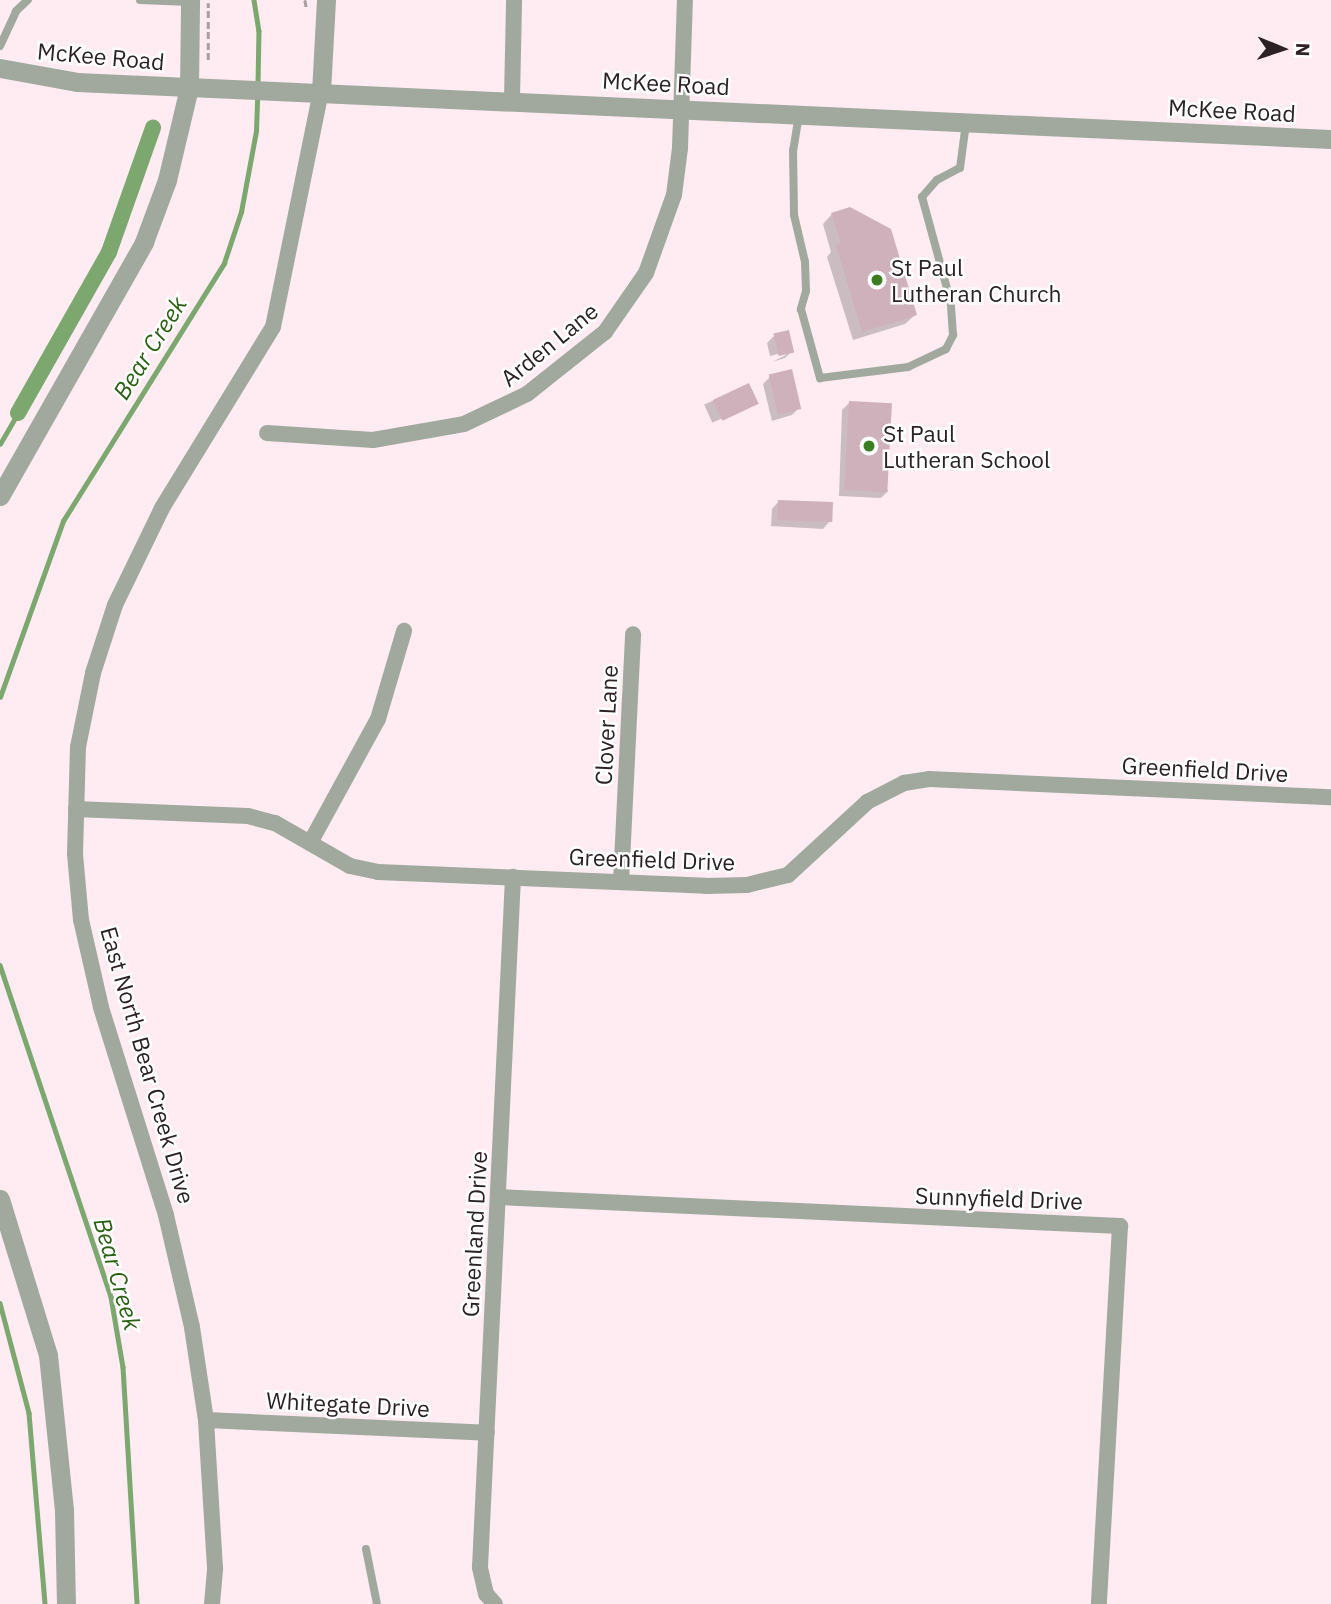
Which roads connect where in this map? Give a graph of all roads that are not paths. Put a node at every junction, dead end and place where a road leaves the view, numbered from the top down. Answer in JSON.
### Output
{"nodes":[{"id":1,"x":28,"y":0,"type":"edge"},
{"id":2,"x":141,"y":0,"type":"edge"},
{"id":3,"x":326,"y":0,"type":"edge"},
{"id":4,"x":514,"y":0,"type":"edge"},
{"id":5,"x":685,"y":0,"type":"edge"},
{"id":6,"x":190,"y":1,"type":"edge"},
{"id":7,"x":0,"y":46,"type":"edge"},
{"id":8,"x":0,"y":68,"type":"edge"},
{"id":9,"x":190,"y":88,"type":"junction"},
{"id":10,"x":312,"y":92,"type":"junction"},
{"id":11,"x":512,"y":99,"type":"junction"},
{"id":12,"x":682,"y":108,"type":"junction"},
{"id":13,"x":799,"y":114,"type":"junction"},
{"id":14,"x":966,"y":122,"type":"junction"},
{"id":15,"x":1331,"y":139,"type":"edge"},
{"id":16,"x":267,"y":433,"type":"dead end"},
{"id":17,"x":0,"y":496,"type":"edge"},
{"id":18,"x":404,"y":631,"type":"dead end"},
{"id":19,"x":633,"y":634,"type":"dead end"},
{"id":20,"x":1331,"y":797,"type":"edge"},
{"id":21,"x":76,"y":809,"type":"junction"},
{"id":22,"x":310,"y":843,"type":"junction"},
{"id":23,"x":513,"y":877,"type":"junction"},
{"id":24,"x":621,"y":882,"type":"junction"},
{"id":25,"x":498,"y":1197,"type":"junction"},
{"id":26,"x":0,"y":1199,"type":"edge"},
{"id":27,"x":206,"y":1420,"type":"junction"},
{"id":28,"x":487,"y":1433,"type":"junction"},
{"id":29,"x":366,"y":1549,"type":"dead end"},
{"id":30,"x":491,"y":1599,"type":"edge"},
{"id":31,"x":66,"y":1604,"type":"edge"},
{"id":32,"x":212,"y":1604,"type":"edge"},
{"id":33,"x":377,"y":1604,"type":"edge"},
{"id":34,"x":1099,"y":1604,"type":"edge"}],
"edges":[{"from":1,"to":7,"type":"lane"},
{"from":2,"to":6,"type":"lane"},
{"from":3,"to":10,"type":"street","name":"East North Bear Creek Drive"},
{"from":4,"to":11,"type":"street"},
{"from":5,"to":12,"type":"street","name":"Arden Lane"},
{"from":6,"to":9,"type":"street"},
{"from":8,"to":9,"type":"street","name":"McKee Road"},
{"from":9,"to":10,"type":"street","name":"McKee Road"},
{"from":9,"to":17,"type":"street"},
{"from":10,"to":11,"type":"street","name":"McKee Road"},
{"from":10,"to":21,"type":"street","name":"East North Bear Creek Drive"},
{"from":11,"to":12,"type":"street","name":"McKee Road"},
{"from":12,"to":13,"type":"street","name":"McKee Road"},
{"from":12,"to":16,"type":"street","name":"Arden Lane"},
{"from":13,"to":14,"type":"street","name":"McKee Road"},
{"from":13,"to":14,"type":"lane"},
{"from":14,"to":15,"type":"street","name":"McKee Road"},
{"from":18,"to":22,"type":"street"},
{"from":19,"to":24,"type":"street","name":"Clover Lane"},
{"from":20,"to":24,"type":"street","name":"Greenfield Drive"},
{"from":21,"to":22,"type":"street","name":"Greenfield Drive"},
{"from":21,"to":27,"type":"street","name":"East North Bear Creek Drive"},
{"from":22,"to":23,"type":"street","name":"Greenfield Drive"},
{"from":23,"to":24,"type":"street","name":"Greenfield Drive"},
{"from":23,"to":25,"type":"street","name":"Greenland Drive"},
{"from":25,"to":28,"type":"street","name":"Greenland Drive"},
{"from":25,"to":34,"type":"street","name":"Sunnyfield Drive"},
{"from":26,"to":31,"type":"street"},
{"from":27,"to":28,"type":"street","name":"Whitegate Drive"},
{"from":27,"to":32,"type":"street","name":"East North Bear Creek Drive"},
{"from":28,"to":30,"type":"street","name":"Greenland Drive"},
{"from":29,"to":33,"type":"lane"}]}
